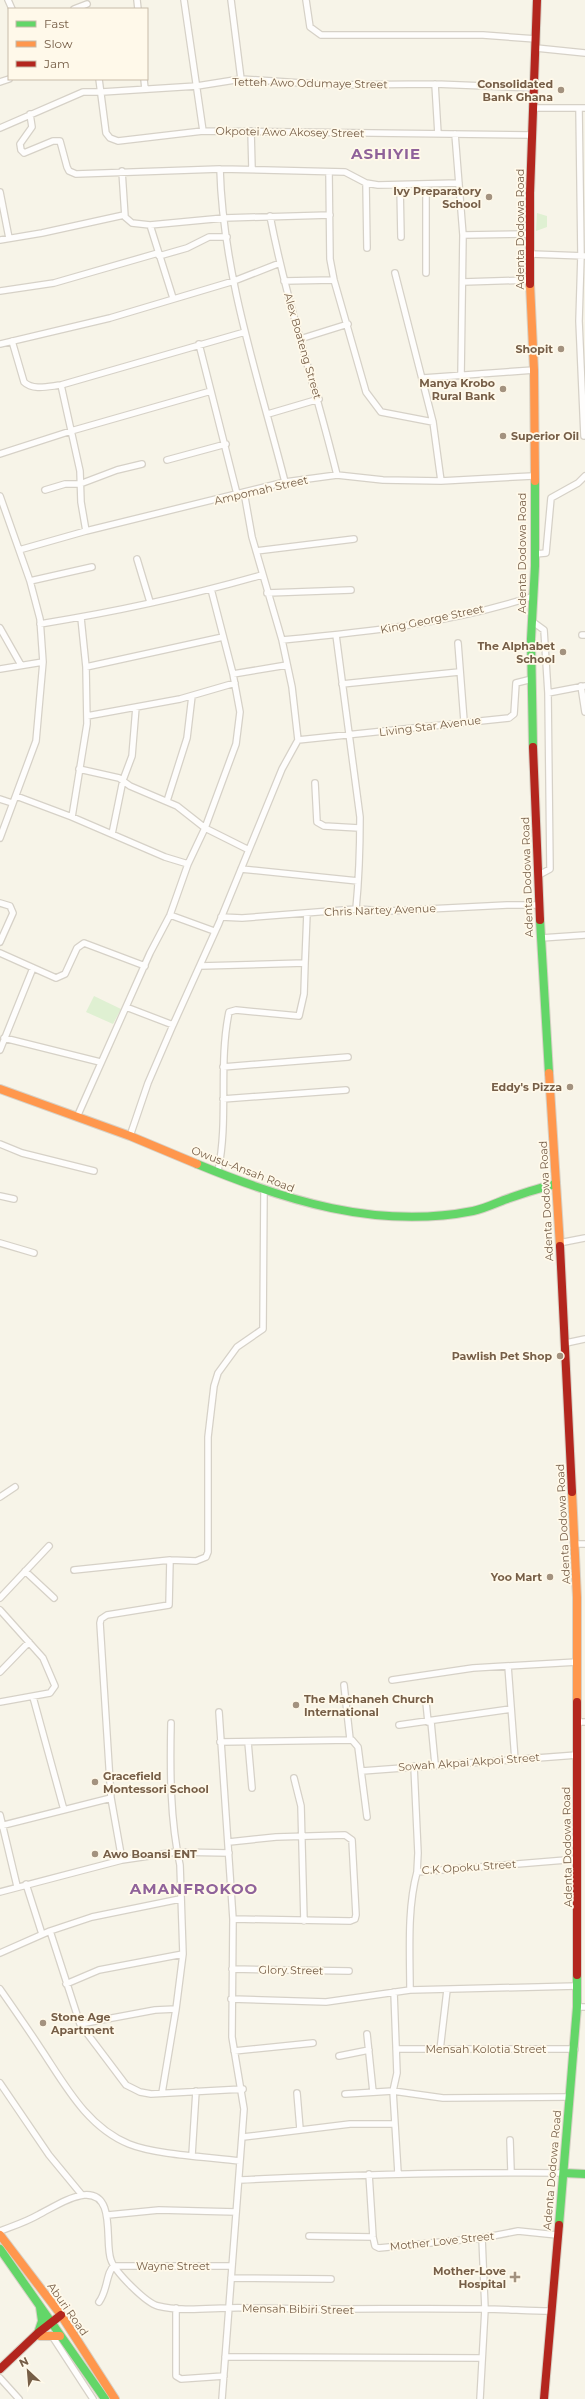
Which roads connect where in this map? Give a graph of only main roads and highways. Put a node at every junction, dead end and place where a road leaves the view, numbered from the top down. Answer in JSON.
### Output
{"nodes":[{"id":1,"x":538,"y":0,"type":"edge"},
{"id":2,"x":0,"y":1089,"type":"edge"},
{"id":3,"x":556,"y":1184,"type":"junction"},
{"id":4,"x":581,"y":1722,"type":"edge"},
{"id":5,"x":581,"y":2007,"type":"edge"},
{"id":6,"x":564,"y":2173,"type":"junction"},
{"id":7,"x":585,"y":2174,"type":"edge"},
{"id":8,"x":0,"y":2235,"type":"edge"},
{"id":9,"x":0,"y":2249,"type":"edge"},
{"id":10,"x":40,"y":2305,"type":"junction"},
{"id":11,"x":58,"y":2321,"type":"junction"},
{"id":12,"x":39,"y":2334,"type":"junction"},
{"id":13,"x":60,"y":2336,"type":"junction"},
{"id":14,"x":0,"y":2369,"type":"edge"},
{"id":15,"x":105,"y":2399,"type":"edge"},
{"id":16,"x":115,"y":2399,"type":"edge"},
{"id":17,"x":544,"y":2399,"type":"edge"}],
"edges":[{"from":1,"to":3,"type":"main road","name":"Adenta Dodowa Road"},
{"from":2,"to":3,"type":"main road","name":"Owusu-Ansah Road"},
{"from":3,"to":4,"type":"main road","name":"Adenta Dodowa Road"},
{"from":4,"to":5,"type":"main road","name":"Adenta Dodowa Road"},
{"from":5,"to":6,"type":"main road","name":"Adenta Dodowa Road"},
{"from":6,"to":7,"type":"main road"},
{"from":6,"to":17,"type":"main road","name":"Adenta Dodowa Road"},
{"from":8,"to":11,"type":"main road","name":"Aburi Road"},
{"from":9,"to":10,"type":"main road","name":"Aburi Road"},
{"from":10,"to":11,"type":"main road","name":"Aburi Road"},
{"from":10,"to":12,"type":"main road"},
{"from":11,"to":12,"type":"main road"},
{"from":11,"to":13,"type":"main road","name":"Aburi Road"},
{"from":11,"to":16,"type":"main road"},
{"from":12,"to":13,"type":"main road"},
{"from":12,"to":14,"type":"main road"},
{"from":13,"to":15,"type":"main road","name":"Aburi Road"}]}
